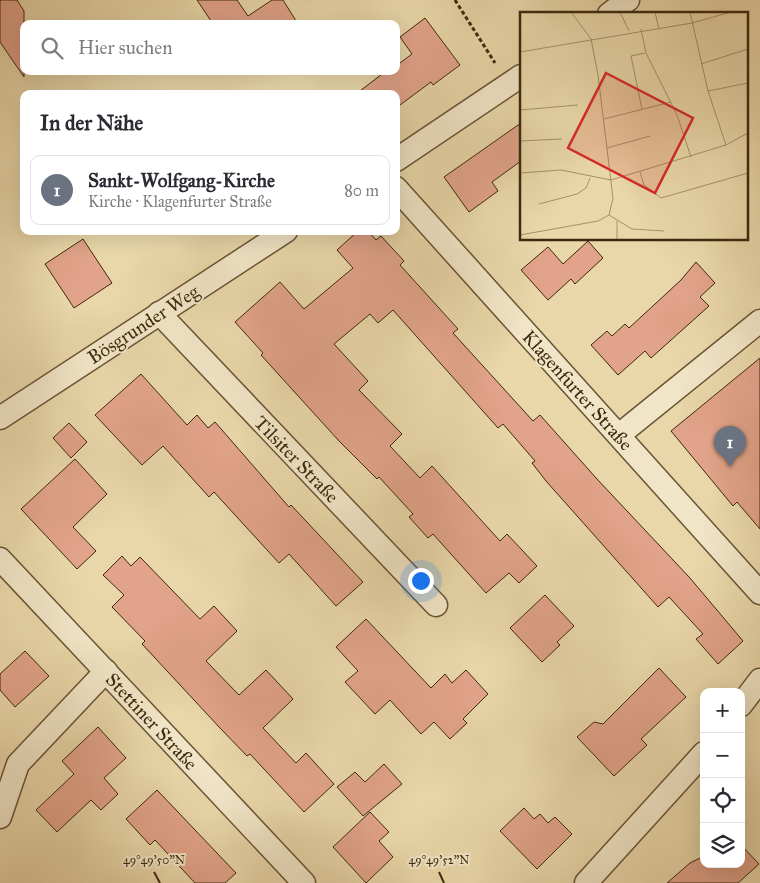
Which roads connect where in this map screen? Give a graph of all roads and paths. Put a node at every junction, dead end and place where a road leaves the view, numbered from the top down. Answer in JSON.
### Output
{"nodes":[{"id":1,"x":455,"y":0,"type":"edge"},
{"id":2,"x":628,"y":0,"type":"edge"},
{"id":3,"x":612,"y":12,"type":"edge"},
{"id":4,"x":515,"y":81,"type":"edge"},
{"id":5,"x":400,"y":157,"type":"edge"},
{"id":6,"x":400,"y":192,"type":"edge"},
{"id":7,"x":280,"y":235,"type":"edge"},
{"id":8,"x":159,"y":313,"type":"junction"},
{"id":9,"x":760,"y":321,"type":"edge"},
{"id":10,"x":0,"y":418,"type":"edge"},
{"id":11,"x":618,"y":436,"type":"junction"},
{"id":12,"x":0,"y":559,"type":"edge"},
{"id":13,"x":760,"y":593,"type":"edge"},
{"id":14,"x":436,"y":604,"type":"dead end"},
{"id":15,"x":106,"y":672,"type":"junction"},
{"id":16,"x":760,"y":680,"type":"edge"},
{"id":17,"x":745,"y":700,"type":"edge"},
{"id":18,"x":700,"y":757,"type":"edge"},
{"id":19,"x":0,"y":817,"type":"edge"},
{"id":20,"x":304,"y":883,"type":"edge"},
{"id":21,"x":586,"y":883,"type":"edge"}],
"edges":[{"from":1,"to":4,"type":"path"},
{"from":2,"to":3,"type":"street"},
{"from":4,"to":5,"type":"street"},
{"from":6,"to":11,"type":"street","name":"Klagenfurter Straße"},
{"from":7,"to":8,"type":"street","name":"Bösgrunder Weg"},
{"from":8,"to":10,"type":"street","name":"Bösgrunder Weg"},
{"from":8,"to":14,"type":"street","name":"Tilsiter Straße"},
{"from":9,"to":11,"type":"street"},
{"from":11,"to":13,"type":"street","name":"Klagenfurter Straße"},
{"from":12,"to":15,"type":"street","name":"Stettiner Straße"},
{"from":15,"to":19,"type":"street"},
{"from":15,"to":20,"type":"street","name":"Stettiner Straße"},
{"from":16,"to":17,"type":"street"},
{"from":18,"to":21,"type":"street"}]}
